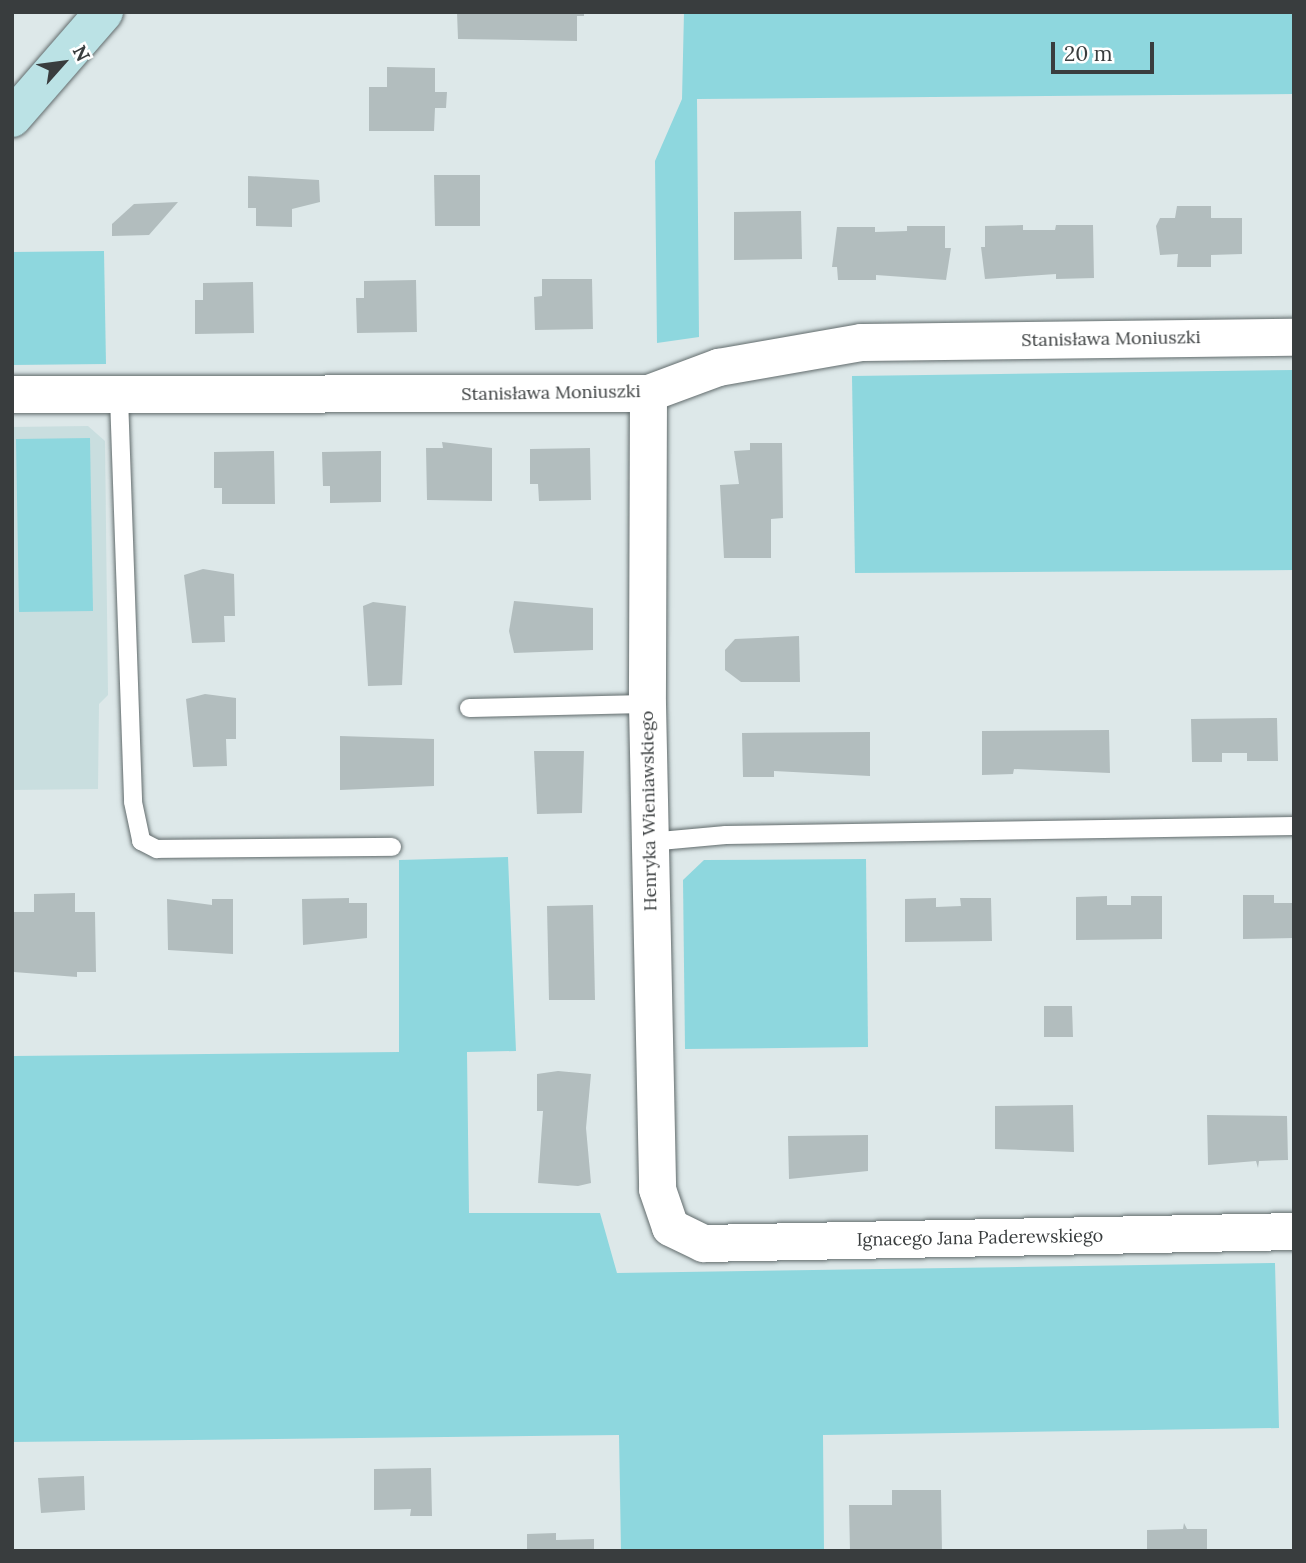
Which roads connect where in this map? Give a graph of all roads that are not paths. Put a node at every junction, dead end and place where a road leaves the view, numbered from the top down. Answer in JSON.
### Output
{"nodes":[{"id":1,"x":104,"y":12,"type":"edge"},
{"id":2,"x":12,"y":118,"type":"edge"},
{"id":3,"x":1294,"y":337,"type":"edge"},
{"id":4,"x":648,"y":393,"type":"junction"},
{"id":5,"x":12,"y":394,"type":"edge"},
{"id":6,"x":119,"y":397,"type":"junction"},
{"id":7,"x":647,"y":704,"type":"junction"},
{"id":8,"x":469,"y":708,"type":"dead end"},
{"id":9,"x":1294,"y":826,"type":"edge"},
{"id":10,"x":649,"y":842,"type":"junction"},
{"id":11,"x":392,"y":847,"type":"dead end"},
{"id":12,"x":670,"y":1227,"type":"joint"},
{"id":13,"x":1294,"y":1231,"type":"edge"}],
"edges":[{"from":1,"to":2,"type":"main road"},
{"from":3,"to":4,"type":"street","name":"Stanisława Moniuszki"},
{"from":4,"to":6,"type":"street","name":"Stanisława Moniuszki"},
{"from":4,"to":7,"type":"street","name":"Henryka Wieniawskiego"},
{"from":5,"to":6,"type":"street","name":"Stanisława Moniuszki"},
{"from":6,"to":11,"type":"lane"},
{"from":7,"to":8,"type":"lane"},
{"from":7,"to":10,"type":"street","name":"Henryka Wieniawskiego"},
{"from":9,"to":10,"type":"lane"},
{"from":10,"to":12,"type":"street","name":"Henryka Wieniawskiego"},
{"from":12,"to":13,"type":"street","name":"Ignacego Jana Paderewskiego"}]}
